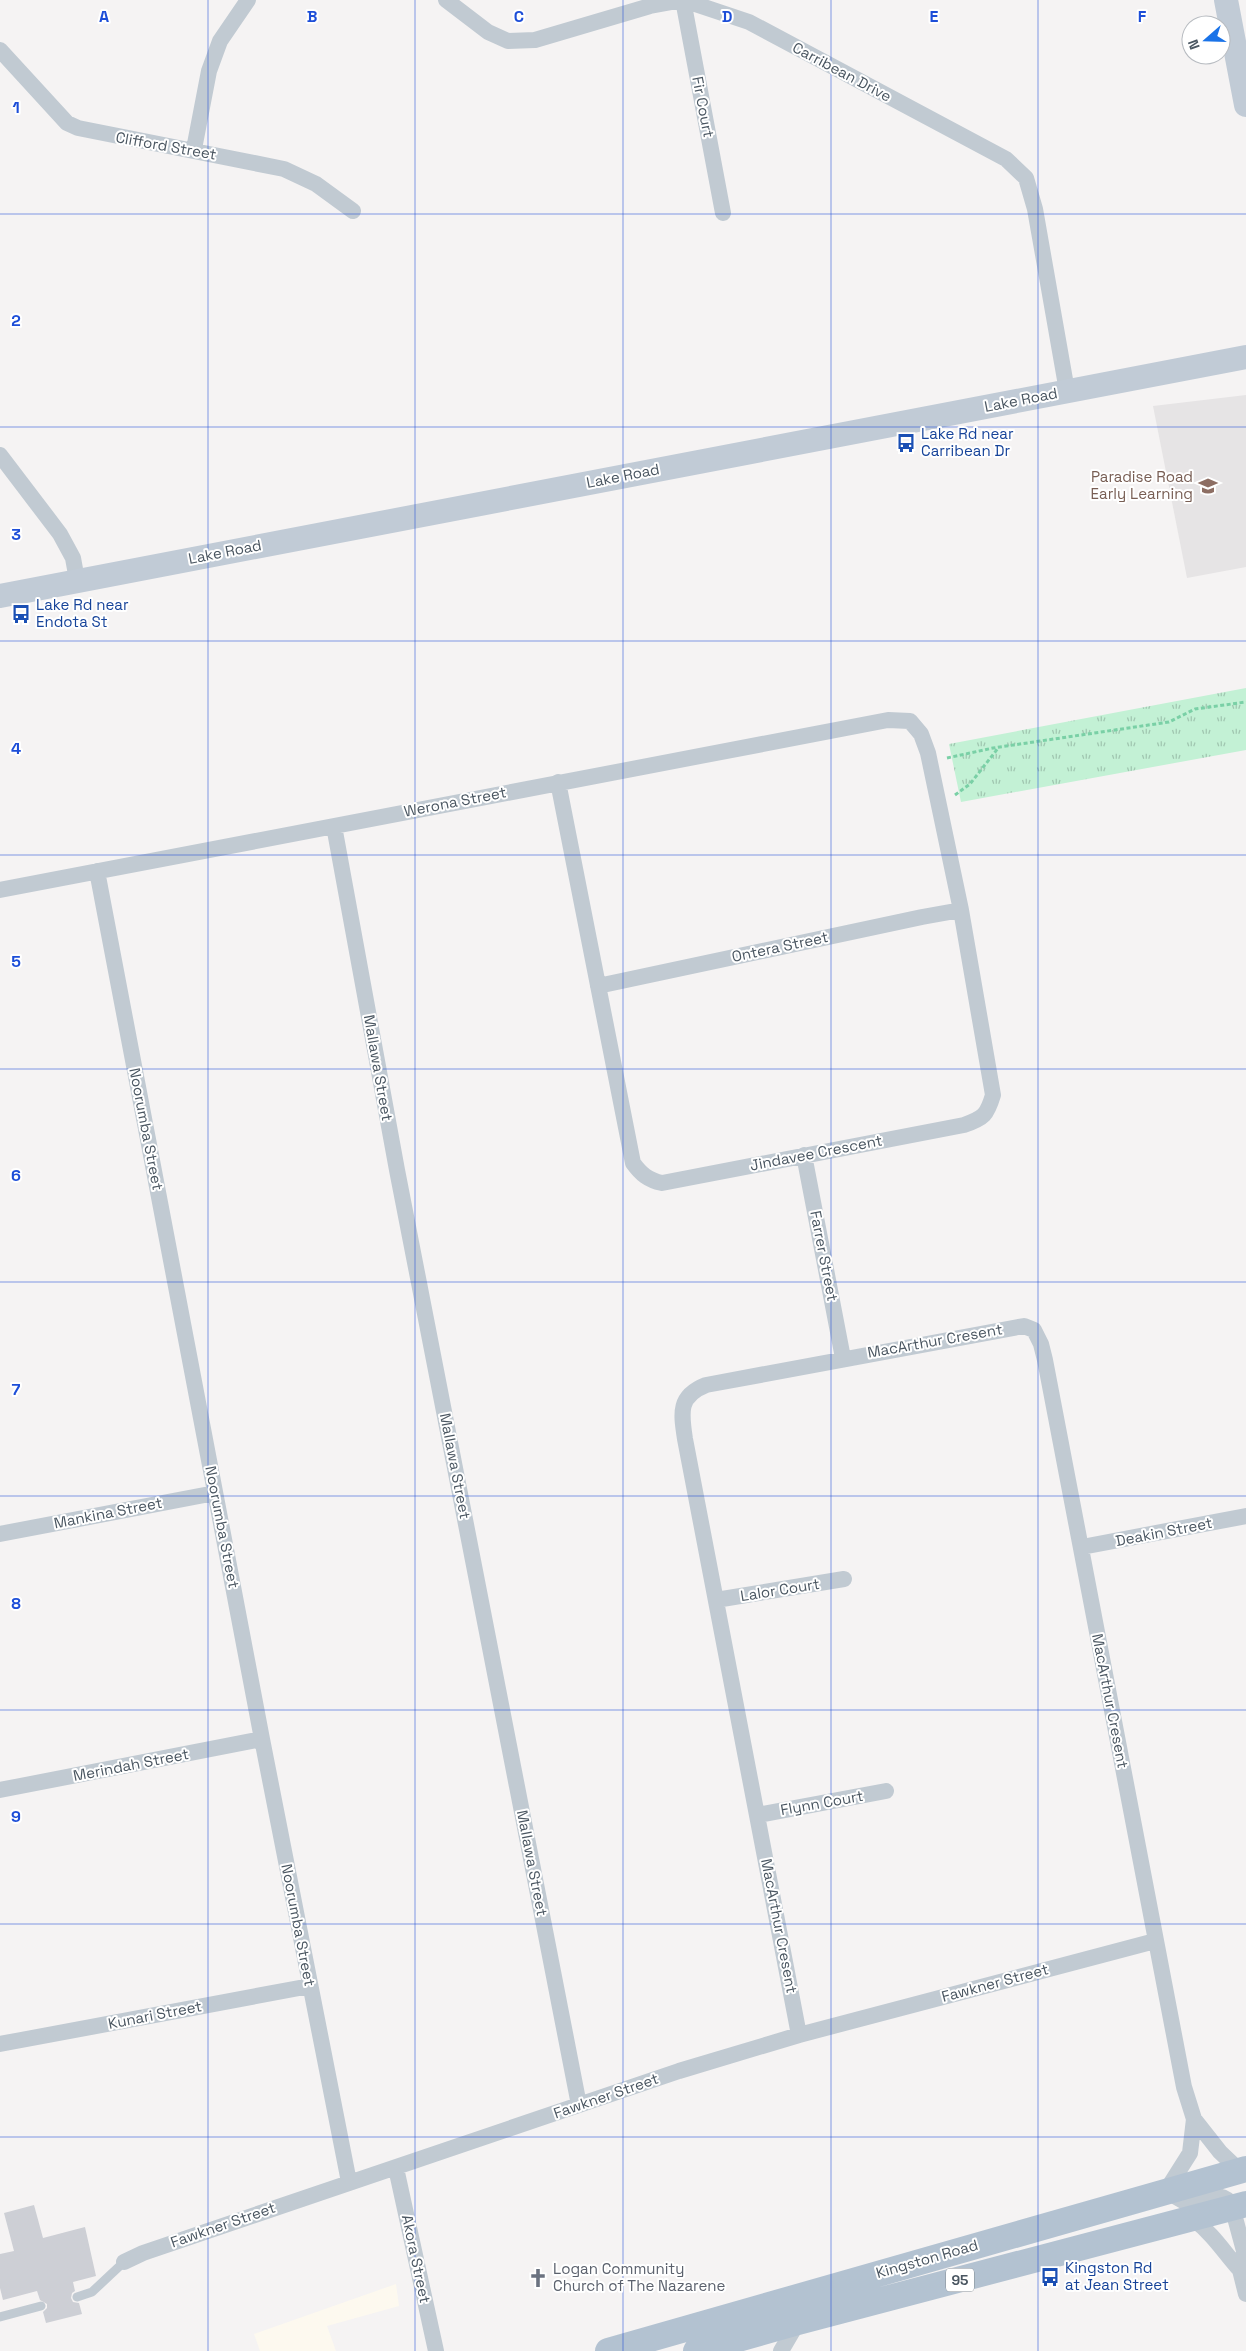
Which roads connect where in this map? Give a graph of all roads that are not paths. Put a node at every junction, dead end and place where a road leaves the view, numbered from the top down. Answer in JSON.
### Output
{"nodes":[{"id":1,"x":248,"y":0,"type":"edge"},
{"id":2,"x":446,"y":0,"type":"edge"},
{"id":3,"x":683,"y":0,"type":"edge"},
{"id":4,"x":1226,"y":0,"type":"edge"},
{"id":5,"x":0,"y":50,"type":"edge"},
{"id":6,"x":1246,"y":105,"type":"edge"},
{"id":7,"x":194,"y":150,"type":"junction"},
{"id":8,"x":353,"y":211,"type":"dead end"},
{"id":9,"x":723,"y":213,"type":"dead end"},
{"id":10,"x":1246,"y":357,"type":"edge"},
{"id":11,"x":1067,"y":391,"type":"junction"},
{"id":12,"x":0,"y":455,"type":"edge"},
{"id":13,"x":78,"y":580,"type":"junction"},
{"id":14,"x":0,"y":596,"type":"edge"},
{"id":15,"x":910,"y":721,"type":"joint"},
{"id":16,"x":558,"y":782,"type":"junction"},
{"id":17,"x":334,"y":826,"type":"junction"},
{"id":18,"x":97,"y":871,"type":"junction"},
{"id":19,"x":0,"y":890,"type":"edge"},
{"id":20,"x":961,"y":910,"type":"junction"},
{"id":21,"x":598,"y":986,"type":"junction"},
{"id":22,"x":804,"y":1155,"type":"junction"},
{"id":23,"x":843,"y":1358,"type":"junction"},
{"id":24,"x":215,"y":1493,"type":"junction"},
{"id":25,"x":1246,"y":1516,"type":"edge"},
{"id":26,"x":0,"y":1534,"type":"edge"},
{"id":27,"x":1082,"y":1548,"type":"junction"},
{"id":28,"x":844,"y":1579,"type":"dead end"},
{"id":29,"x":716,"y":1600,"type":"junction"},
{"id":30,"x":262,"y":1739,"type":"junction"},
{"id":31,"x":0,"y":1790,"type":"edge"},
{"id":32,"x":886,"y":1791,"type":"dead end"},
{"id":33,"x":758,"y":1815,"type":"junction"},
{"id":34,"x":1155,"y":1941,"type":"junction"},
{"id":35,"x":310,"y":1986,"type":"junction"},
{"id":36,"x":799,"y":2036,"type":"junction"},
{"id":37,"x":0,"y":2044,"type":"edge"},
{"id":38,"x":579,"y":2105,"type":"junction"},
{"id":39,"x":1194,"y":2119,"type":"junction"},
{"id":40,"x":396,"y":2168,"type":"junction"},
{"id":41,"x":1243,"y":2170,"type":"edge"},
{"id":42,"x":349,"y":2182,"type":"junction"},
{"id":43,"x":1166,"y":2191,"type":"junction"},
{"id":44,"x":1240,"y":2205,"type":"edge"},
{"id":45,"x":1193,"y":2219,"type":"junction"},
{"id":46,"x":124,"y":2262,"type":"joint"},
{"id":47,"x":1240,"y":2270,"type":"junction"},
{"id":48,"x":1246,"y":2294,"type":"edge"},
{"id":49,"x":77,"y":2297,"type":"dead end"},
{"id":50,"x":41,"y":2306,"type":"dead end"},
{"id":51,"x":0,"y":2316,"type":"edge"},
{"id":52,"x":798,"y":2322,"type":"junction"},
{"id":53,"x":735,"y":2346,"type":"edge"},
{"id":54,"x":436,"y":2351,"type":"edge"},
{"id":55,"x":608,"y":2351,"type":"edge"},
{"id":56,"x":696,"y":2351,"type":"edge"},
{"id":57,"x":781,"y":2351,"type":"edge"}],
"edges":[{"from":1,"to":7,"type":"street"},
{"from":2,"to":3,"type":"street","name":"Carribean Drive"},
{"from":3,"to":9,"type":"street","name":"Fir Court"},
{"from":3,"to":11,"type":"street","name":"Carribean Drive"},
{"from":4,"to":6,"type":"street"},
{"from":5,"to":7,"type":"street","name":"Clifford Street"},
{"from":7,"to":8,"type":"street","name":"Clifford Street"},
{"from":10,"to":11,"type":"street","name":"Lake Road"},
{"from":11,"to":13,"type":"street","name":"Lake Road"},
{"from":12,"to":13,"type":"street"},
{"from":13,"to":14,"type":"street","name":"Lake Road"},
{"from":15,"to":16,"type":"street","name":"Werona Street"},
{"from":15,"to":20,"type":"street","name":"Jindavee Crescent"},
{"from":16,"to":17,"type":"street","name":"Werona Street"},
{"from":16,"to":21,"type":"street","name":"Jindavee Crescent"},
{"from":17,"to":18,"type":"street","name":"Werona Street"},
{"from":17,"to":38,"type":"street","name":"Mallawa Street"},
{"from":18,"to":19,"type":"street","name":"Werona Street"},
{"from":18,"to":24,"type":"street","name":"Noorumba Street"},
{"from":20,"to":21,"type":"street","name":"Ontera Street"},
{"from":20,"to":22,"type":"street","name":"Jindavee Crescent"},
{"from":21,"to":22,"type":"street","name":"Jindavee Crescent"},
{"from":22,"to":23,"type":"street","name":"Farrer Street"},
{"from":23,"to":27,"type":"street","name":"MacArthur Cresent"},
{"from":23,"to":29,"type":"street","name":"MacArthur Cresent"},
{"from":24,"to":26,"type":"street","name":"Mankina Street"},
{"from":24,"to":30,"type":"street","name":"Noorumba Street"},
{"from":25,"to":27,"type":"street","name":"Deakin Street"},
{"from":27,"to":34,"type":"street","name":"MacArthur Cresent"},
{"from":28,"to":29,"type":"street","name":"Lalor Court"},
{"from":29,"to":33,"type":"street","name":"MacArthur Cresent"},
{"from":30,"to":31,"type":"street","name":"Merindah Street"},
{"from":30,"to":35,"type":"street","name":"Noorumba Street"},
{"from":32,"to":33,"type":"street","name":"Flynn Court"},
{"from":33,"to":36,"type":"street","name":"MacArthur Cresent"},
{"from":34,"to":36,"type":"street","name":"Fawkner Street"},
{"from":34,"to":39,"type":"street","name":"MacArthur Cresent"},
{"from":35,"to":37,"type":"street","name":"Kunari Street"},
{"from":35,"to":42,"type":"street","name":"Noorumba Street"},
{"from":36,"to":38,"type":"street","name":"Fawkner Street"},
{"from":38,"to":40,"type":"street","name":"Fawkner Street"},
{"from":39,"to":41,"type":"street","name":"MacArthur Cresent"},
{"from":39,"to":43,"type":"street","name":"MacArthur Cresent"},
{"from":40,"to":42,"type":"street","name":"Fawkner Street"},
{"from":40,"to":54,"type":"street","name":"Akora Street"},
{"from":41,"to":43,"type":"main road","name":"Kingston Road","number":"95"},
{"from":42,"to":46,"type":"street","name":"Fawkner Street"},
{"from":43,"to":44,"type":"street"},
{"from":43,"to":55,"type":"main road","name":"Kingston Road","number":"95"},
{"from":44,"to":45,"type":"main road","name":"Kingston Road","number":"95"},
{"from":44,"to":47,"type":"street"},
{"from":45,"to":47,"type":"street"},
{"from":45,"to":52,"type":"main road","name":"Kingston Road","number":"95"},
{"from":46,"to":49,"type":"lane","name":"Fawkner Street"},
{"from":47,"to":48,"type":"street"},
{"from":50,"to":51,"type":"lane"},
{"from":52,"to":53,"type":"main road","name":"Kingston Road","number":"95"},
{"from":52,"to":57,"type":"street"},
{"from":53,"to":56,"type":"main road","name":"Kingston Road","number":"95"}]}
